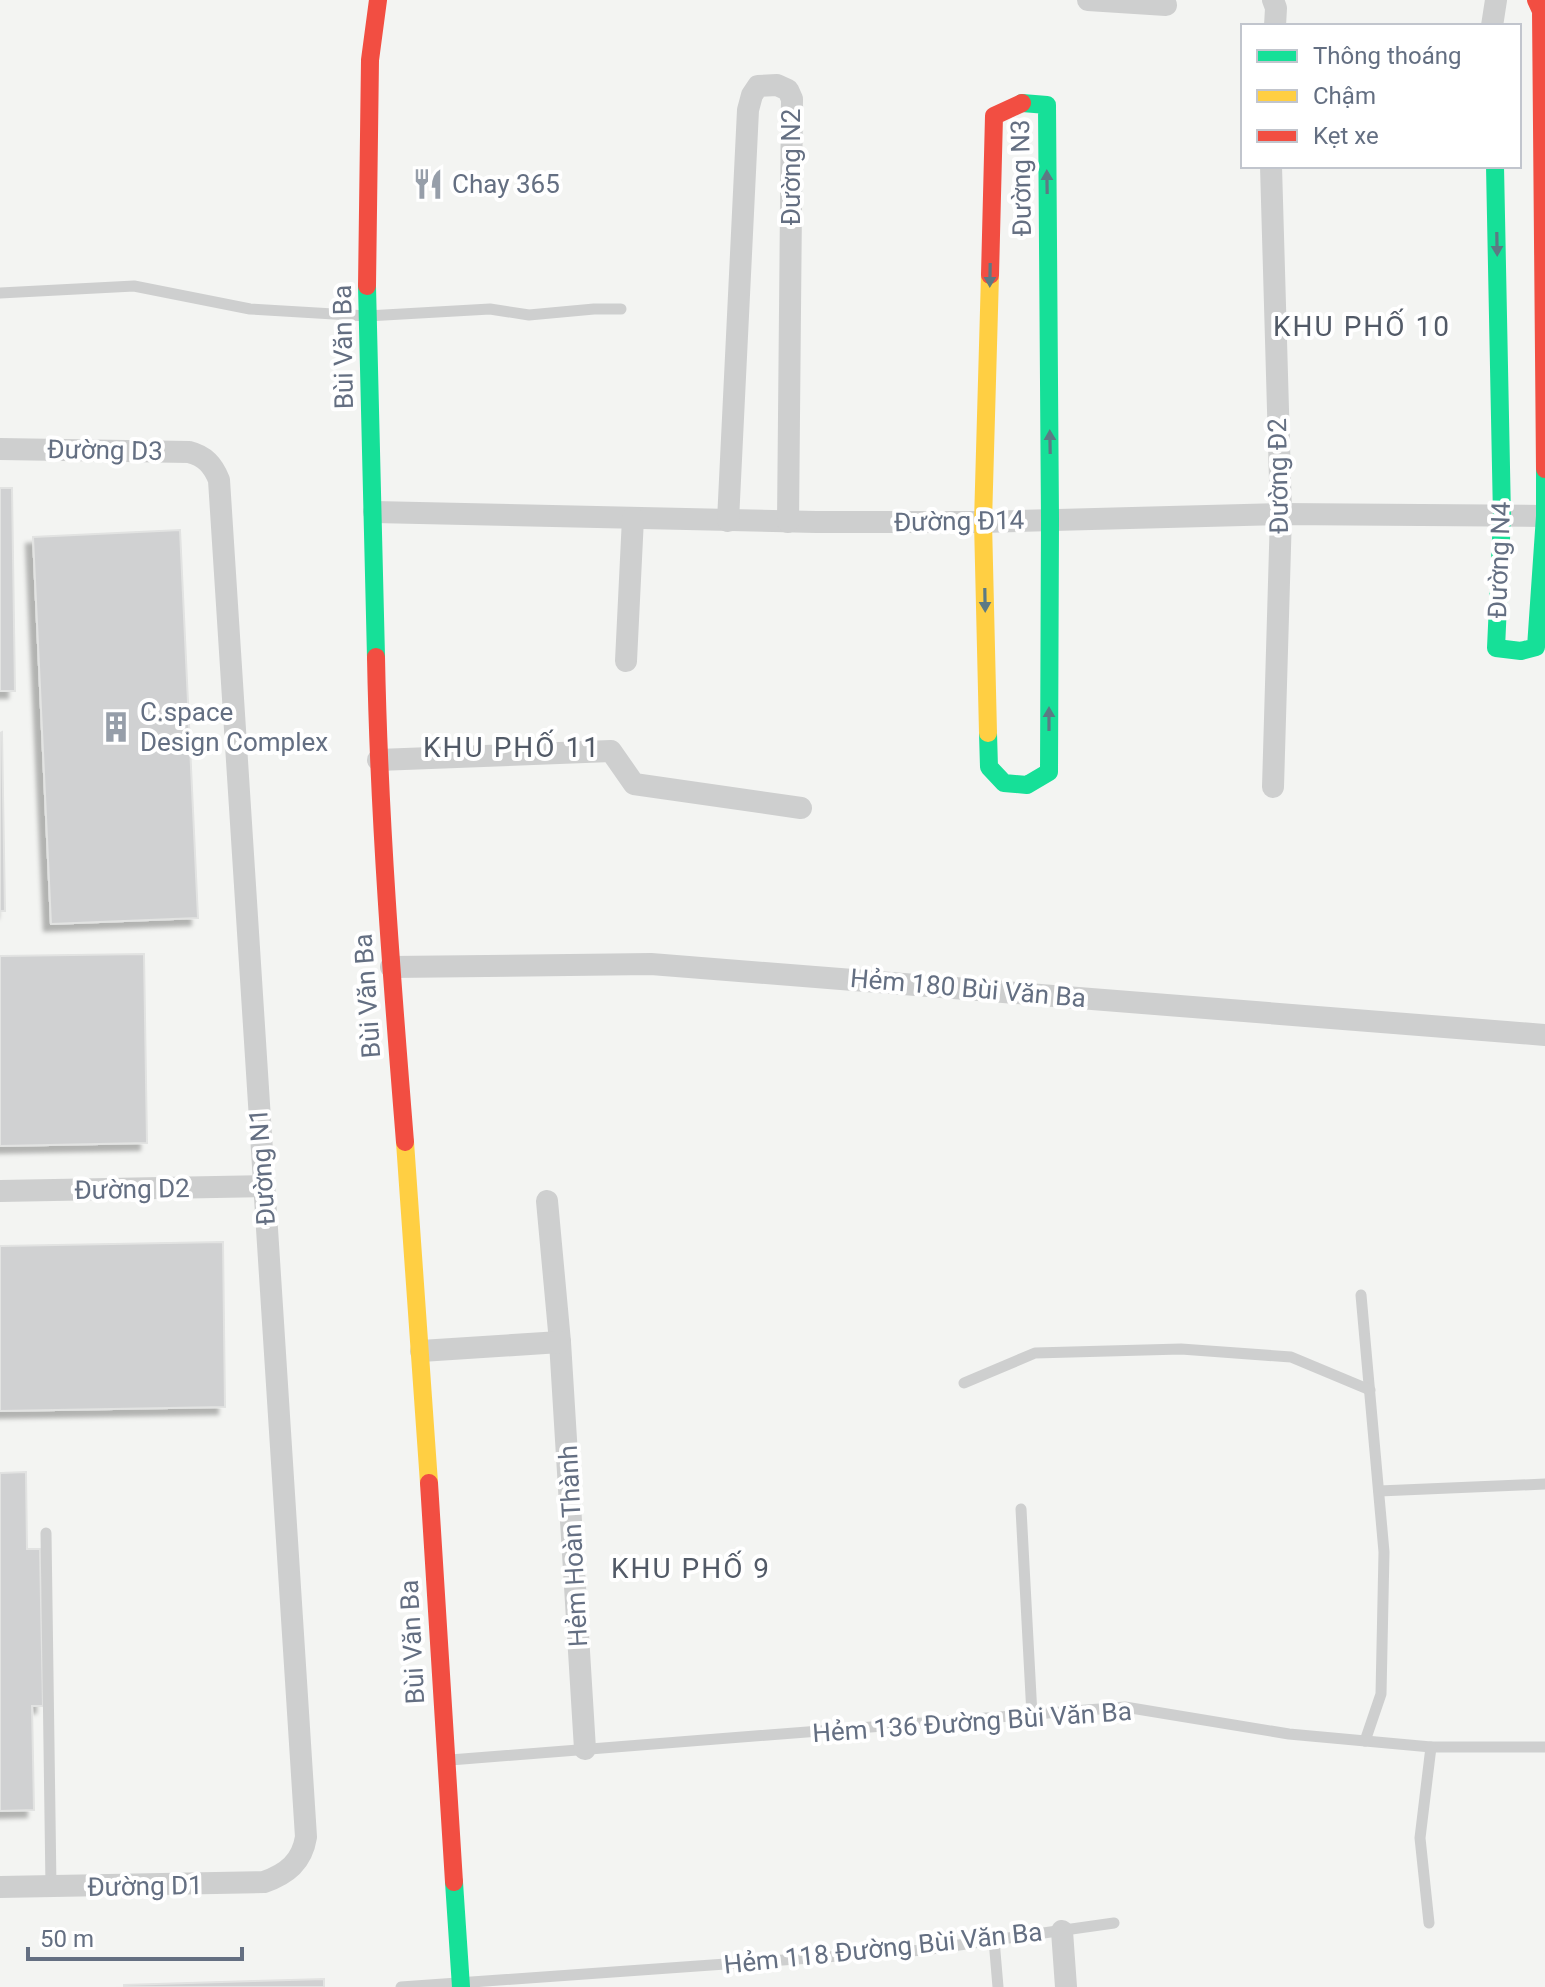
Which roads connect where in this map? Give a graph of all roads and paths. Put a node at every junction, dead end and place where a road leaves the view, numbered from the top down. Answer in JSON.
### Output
{"nodes":[{"id":1,"x":378,"y":0,"type":"edge"},
{"id":2,"x":1088,"y":0,"type":"edge"},
{"id":3,"x":1273,"y":0,"type":"edge"},
{"id":4,"x":1496,"y":0,"type":"edge"},
{"id":5,"x":1536,"y":0,"type":"edge"},
{"id":6,"x":1166,"y":5,"type":"dead end"},
{"id":7,"x":1275,"y":24,"type":"edge"},
{"id":8,"x":1492,"y":24,"type":"edge"},
{"id":9,"x":1271,"y":168,"type":"edge"},
{"id":10,"x":1495,"y":168,"type":"edge"},
{"id":11,"x":0,"y":293,"type":"edge"},
{"id":12,"x":621,"y":309,"type":"dead end"},
{"id":13,"x":367,"y":316,"type":"junction"},
{"id":14,"x":0,"y":449,"type":"edge"},
{"id":15,"x":208,"y":461,"type":"joint"},
{"id":16,"x":374,"y":512,"type":"junction"},
{"id":17,"x":1281,"y":514,"type":"junction"},
{"id":18,"x":1545,"y":516,"type":"edge"},
{"id":19,"x":1502,"y":517,"type":"junction"},
{"id":20,"x":633,"y":518,"type":"junction"},
{"id":21,"x":1050,"y":520,"type":"junction"},
{"id":22,"x":728,"y":521,"type":"junction"},
{"id":23,"x":788,"y":522,"type":"junction"},
{"id":24,"x":983,"y":522,"type":"junction"},
{"id":25,"x":626,"y":661,"type":"dead end"},
{"id":26,"x":378,"y":760,"type":"junction"},
{"id":27,"x":1273,"y":787,"type":"dead end"},
{"id":28,"x":801,"y":808,"type":"dead end"},
{"id":29,"x":391,"y":967,"type":"junction"},
{"id":30,"x":1545,"y":1035,"type":"edge"},
{"id":31,"x":263,"y":1186,"type":"junction"},
{"id":32,"x":0,"y":1191,"type":"edge"},
{"id":33,"x":547,"y":1201,"type":"dead end"},
{"id":34,"x":1361,"y":1295,"type":"dead end"},
{"id":35,"x":560,"y":1342,"type":"junction"},
{"id":36,"x":421,"y":1351,"type":"junction"},
{"id":37,"x":964,"y":1383,"type":"dead end"},
{"id":38,"x":1370,"y":1390,"type":"junction"},
{"id":39,"x":1545,"y":1484,"type":"edge"},
{"id":40,"x":1379,"y":1491,"type":"junction"},
{"id":41,"x":1021,"y":1509,"type":"dead end"},
{"id":42,"x":46,"y":1533,"type":"dead end"},
{"id":43,"x":1032,"y":1715,"type":"junction"},
{"id":44,"x":1365,"y":1741,"type":"junction"},
{"id":45,"x":1431,"y":1747,"type":"junction"},
{"id":46,"x":1545,"y":1747,"type":"edge"},
{"id":47,"x":585,"y":1749,"type":"junction"},
{"id":48,"x":445,"y":1761,"type":"junction"},
{"id":49,"x":288,"y":1871,"type":"joint"},
{"id":50,"x":0,"y":1887,"type":"edge"},
{"id":51,"x":51,"y":1887,"type":"junction"},
{"id":52,"x":1114,"y":1923,"type":"dead end"},
{"id":53,"x":1429,"y":1923,"type":"dead end"},
{"id":54,"x":1062,"y":1931,"type":"junction"},
{"id":55,"x":994,"y":1940,"type":"junction"},
{"id":56,"x":460,"y":1985,"type":"edge"},
{"id":57,"x":401,"y":1987,"type":"edge"},
{"id":58,"x":998,"y":1987,"type":"edge"},
{"id":59,"x":1066,"y":1987,"type":"edge"}],
"edges":[{"from":1,"to":13,"type":"street","name":"Bùi Văn Ba"},
{"from":2,"to":6,"type":"street"},
{"from":3,"to":7,"type":"street"},
{"from":4,"to":8,"type":"street"},
{"from":5,"to":18,"type":"street","name":"Đường N4"},
{"from":9,"to":17,"type":"street","name":"Đường Đ2"},
{"from":10,"to":19,"type":"street","name":"Đường N4","one_way":true},
{"from":11,"to":13,"type":"lane"},
{"from":12,"to":13,"type":"lane"},
{"from":13,"to":16,"type":"street","name":"Bùi Văn Ba"},
{"from":14,"to":15,"type":"street","name":"Đường D3"},
{"from":15,"to":31,"type":"street","name":"Đường N1"},
{"from":16,"to":20,"type":"street","name":"Đường Đ14"},
{"from":16,"to":26,"type":"street","name":"Bùi Văn Ba"},
{"from":17,"to":19,"type":"street","name":"Đường Đ14"},
{"from":17,"to":21,"type":"street","name":"Đường Đ14"},
{"from":17,"to":27,"type":"street","name":"Đường Đ2"},
{"from":18,"to":19,"type":"street","name":"Đường Đ14"},
{"from":18,"to":19,"type":"street","name":"Đường N4"},
{"from":20,"to":22,"type":"street","name":"Đường Đ14"},
{"from":20,"to":25,"type":"street"},
{"from":21,"to":24,"type":"street","name":"Đường Đ14"},
{"from":24,"to":21,"type":"street","one_way":true},
{"from":21,"to":24,"type":"street","name":"Đường N3","one_way":true},
{"from":22,"to":23,"type":"street","name":"Đường Đ14"},
{"from":22,"to":23,"type":"street","name":"Đường N2"},
{"from":23,"to":24,"type":"street","name":"Đường Đ14"},
{"from":26,"to":28,"type":"street"},
{"from":26,"to":29,"type":"street","name":"Bùi Văn Ba"},
{"from":29,"to":30,"type":"street","name":"Hẻm 180 Bùi Văn Ba"},
{"from":29,"to":36,"type":"street","name":"Bùi Văn Ba"},
{"from":31,"to":32,"type":"street","name":"Đường D2"},
{"from":31,"to":49,"type":"street","name":"Đường N1"},
{"from":33,"to":35,"type":"street","name":"Hẻm Hoàn Thành"},
{"from":34,"to":38,"type":"lane"},
{"from":35,"to":36,"type":"street"},
{"from":35,"to":47,"type":"street","name":"Hẻm Hoàn Thành"},
{"from":36,"to":48,"type":"street","name":"Bùi Văn Ba"},
{"from":37,"to":38,"type":"lane"},
{"from":38,"to":40,"type":"lane"},
{"from":39,"to":40,"type":"lane"},
{"from":40,"to":44,"type":"lane"},
{"from":41,"to":43,"type":"lane"},
{"from":42,"to":51,"type":"lane"},
{"from":43,"to":44,"type":"lane","name":"Hẻm 136 Đường Bùi Văn Ba"},
{"from":43,"to":47,"type":"lane","name":"Hẻm 136 Đường Bùi Văn Ba"},
{"from":44,"to":45,"type":"lane","name":"Hẻm 136 Đường Bùi Văn Ba"},
{"from":45,"to":46,"type":"lane","name":"Hẻm 136 Đường Bùi Văn Ba"},
{"from":45,"to":53,"type":"lane"},
{"from":47,"to":48,"type":"lane","name":"Hẻm 136 Đường Bùi Văn Ba"},
{"from":48,"to":56,"type":"street","name":"Bùi Văn Ba"},
{"from":49,"to":51,"type":"street","name":"Đường D1"},
{"from":50,"to":51,"type":"street","name":"Đường D1"},
{"from":52,"to":54,"type":"lane","name":"Hẻm 118 Đường Bùi Văn Ba"},
{"from":54,"to":55,"type":"lane","name":"Hẻm 118 Đường Bùi Văn Ba"},
{"from":54,"to":59,"type":"street"},
{"from":55,"to":56,"type":"lane","name":"Hẻm 118 Đường Bùi Văn Ba"},
{"from":55,"to":58,"type":"lane"},
{"from":56,"to":57,"type":"lane","name":"Hẻm 118 Đường Bùi Văn Ba"}]}
